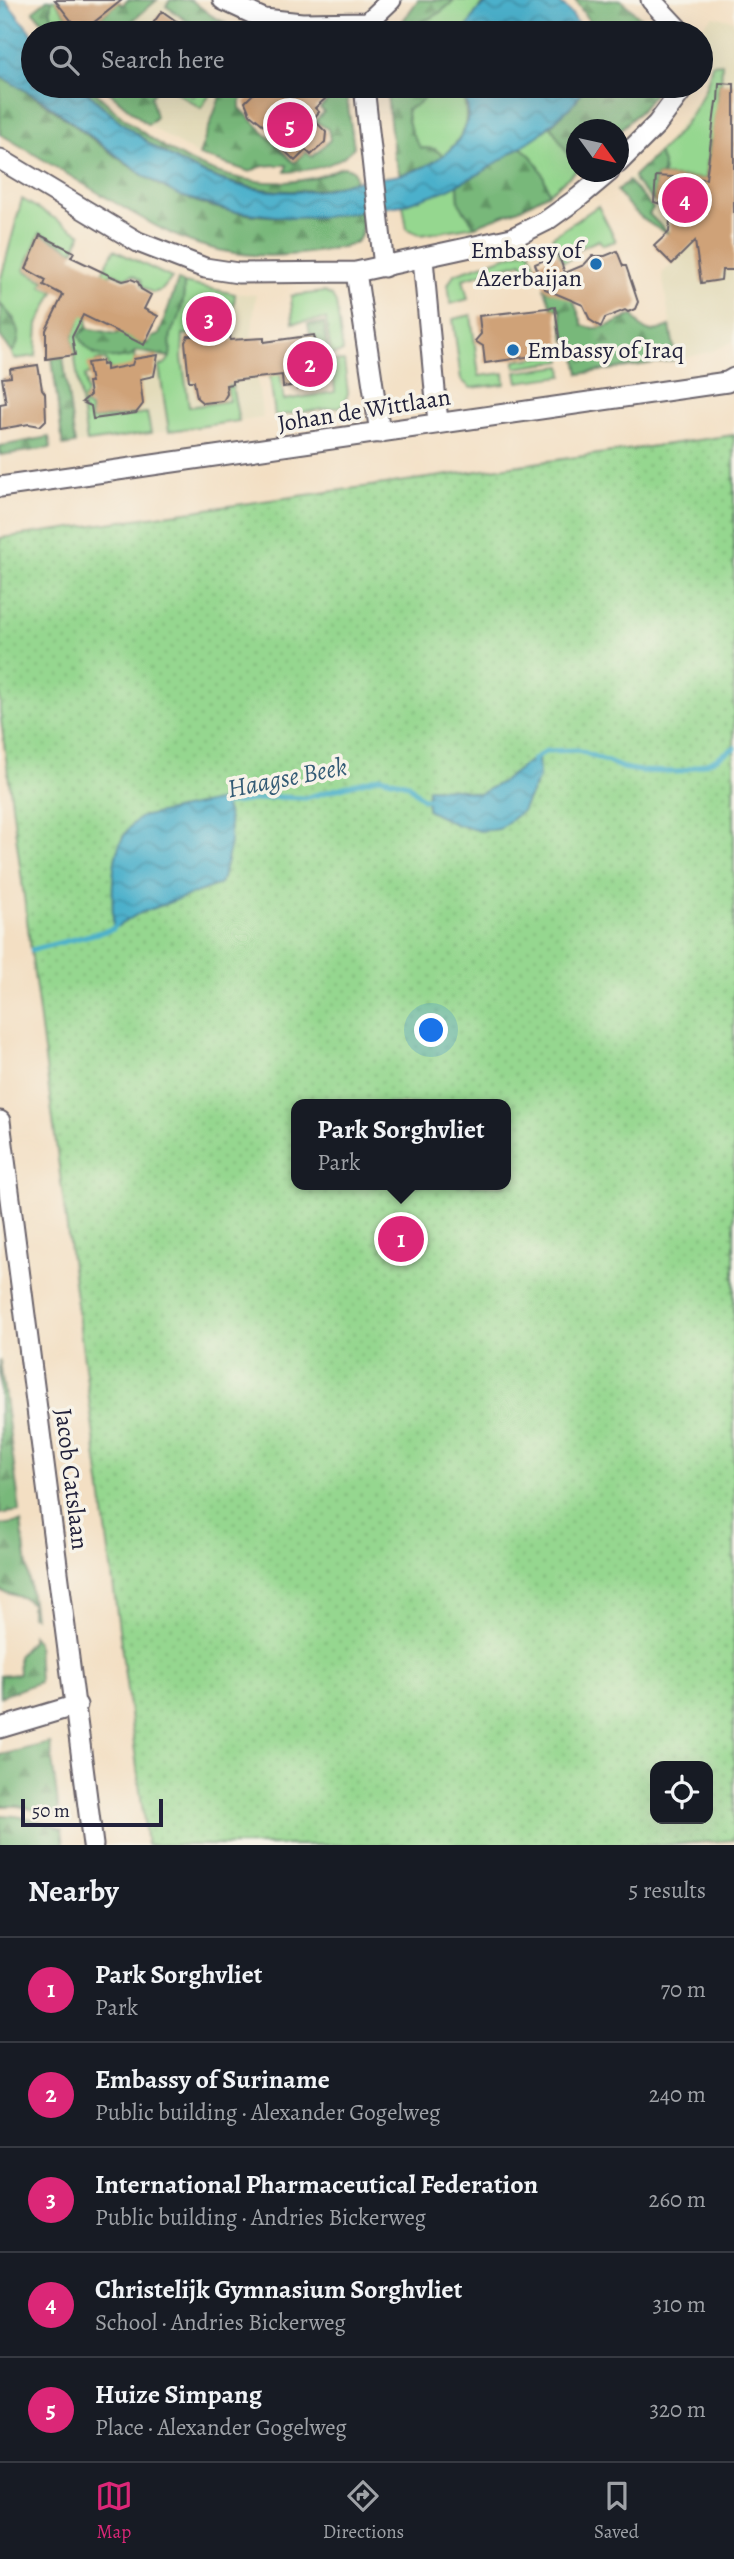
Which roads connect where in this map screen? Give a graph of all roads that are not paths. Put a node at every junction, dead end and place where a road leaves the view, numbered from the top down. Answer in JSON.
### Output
{"nodes":[{"id":1,"x":223,"y":0,"type":"edge"},
{"id":2,"x":391,"y":0,"type":"edge"},
{"id":3,"x":651,"y":0,"type":"edge"},
{"id":4,"x":283,"y":21,"type":"edge"},
{"id":5,"x":373,"y":21,"type":"edge"},
{"id":6,"x":672,"y":21,"type":"edge"},
{"id":7,"x":365,"y":98,"type":"edge"},
{"id":8,"x":675,"y":98,"type":"edge"},
{"id":9,"x":629,"y":152,"type":"edge"},
{"id":10,"x":0,"y":159,"type":"edge"},
{"id":11,"x":597,"y":182,"type":"edge"},
{"id":12,"x":423,"y":259,"type":"junction"},
{"id":13,"x":384,"y":267,"type":"junction"},
{"id":14,"x":356,"y":272,"type":"junction"},
{"id":15,"x":734,"y":378,"type":"edge"},
{"id":16,"x":438,"y":423,"type":"junction"},
{"id":17,"x":380,"y":433,"type":"junction"},
{"id":18,"x":0,"y":487,"type":"edge"},
{"id":19,"x":0,"y":1121,"type":"edge"},
{"id":20,"x":3,"y":1166,"type":"edge"},
{"id":21,"x":77,"y":1705,"type":"junction"},
{"id":22,"x":0,"y":1727,"type":"edge"},
{"id":23,"x":93,"y":1845,"type":"edge"}],
"edges":[{"from":1,"to":4,"type":"street"},
{"from":2,"to":5,"type":"street"},
{"from":3,"to":6,"type":"street"},
{"from":7,"to":13,"type":"street"},
{"from":8,"to":9,"type":"street"},
{"from":10,"to":14,"type":"street"},
{"from":11,"to":12,"type":"street"},
{"from":12,"to":13,"type":"street"},
{"from":12,"to":16,"type":"street"},
{"from":13,"to":14,"type":"street"},
{"from":14,"to":17,"type":"street"},
{"from":15,"to":16,"type":"street","name":"Johan de Wittlaan"},
{"from":16,"to":17,"type":"street","name":"Johan de Wittlaan"},
{"from":17,"to":18,"type":"street","name":"Johan de Wittlaan"},
{"from":19,"to":20,"type":"street","name":"Jacob Catslaan"},
{"from":20,"to":21,"type":"street","name":"Jacob Catslaan"},
{"from":21,"to":22,"type":"street"},
{"from":21,"to":23,"type":"street","name":"Jacob Catslaan"}]}
